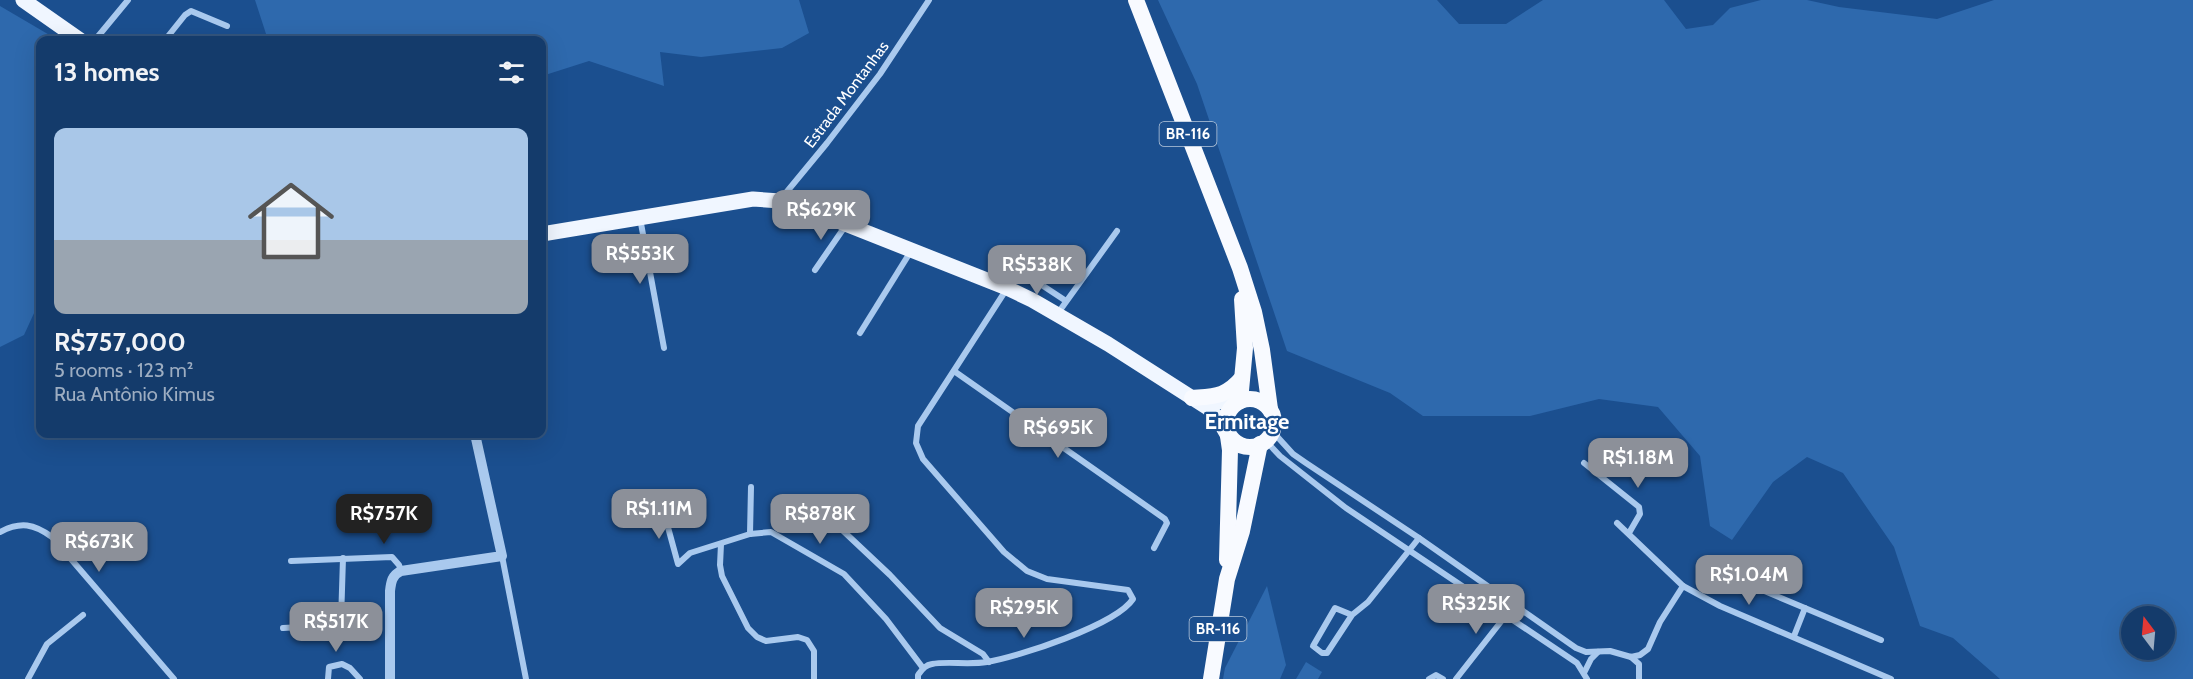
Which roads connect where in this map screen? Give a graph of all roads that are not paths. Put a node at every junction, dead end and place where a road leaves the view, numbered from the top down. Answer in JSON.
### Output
{"nodes":[{"id":1,"x":23,"y":0,"type":"edge"},
{"id":2,"x":128,"y":0,"type":"edge"},
{"id":3,"x":929,"y":0,"type":"edge"},
{"id":4,"x":1136,"y":0,"type":"edge"},
{"id":5,"x":227,"y":26,"type":"dead end"},
{"id":6,"x":75,"y":36,"type":"edge"},
{"id":7,"x":98,"y":36,"type":"edge"},
{"id":8,"x":168,"y":36,"type":"edge"},
{"id":9,"x":780,"y":201,"type":"junction"},
{"id":10,"x":640,"y":217,"type":"junction"},
{"id":11,"x":846,"y":225,"type":"junction"},
{"id":12,"x":1117,"y":231,"type":"dead end"},
{"id":13,"x":546,"y":233,"type":"edge"},
{"id":14,"x":911,"y":250,"type":"junction"},
{"id":15,"x":1240,"y":268,"type":"junction"},
{"id":16,"x":815,"y":270,"type":"dead end"},
{"id":17,"x":1007,"y":288,"type":"junction"},
{"id":18,"x":1062,"y":307,"type":"junction"},
{"id":19,"x":860,"y":333,"type":"dead end"},
{"id":20,"x":664,"y":348,"type":"dead end"},
{"id":21,"x":954,"y":371,"type":"junction"},
{"id":22,"x":1242,"y":378,"type":"junction"},
{"id":23,"x":1192,"y":398,"type":"junction"},
{"id":24,"x":1237,"y":402,"type":"junction"},
{"id":25,"x":1270,"y":409,"type":"junction"},
{"id":26,"x":1228,"y":436,"type":"junction"},
{"id":27,"x":476,"y":438,"type":"edge"},
{"id":28,"x":1266,"y":439,"type":"junction"},
{"id":29,"x":1584,"y":463,"type":"dead end"},
{"id":30,"x":751,"y":487,"type":"dead end"},
{"id":31,"x":663,"y":509,"type":"dead end"},
{"id":32,"x":822,"y":511,"type":"dead end"},
{"id":33,"x":1617,"y":523,"type":"dead end"},
{"id":34,"x":0,"y":532,"type":"edge"},
{"id":35,"x":1629,"y":533,"type":"junction"},
{"id":36,"x":750,"y":534,"type":"junction"},
{"id":37,"x":1419,"y":538,"type":"junction"},
{"id":38,"x":721,"y":544,"type":"junction"},
{"id":39,"x":1154,"y":548,"type":"dead end"},
{"id":40,"x":1409,"y":550,"type":"junction"},
{"id":41,"x":502,"y":556,"type":"junction"},
{"id":42,"x":343,"y":558,"type":"junction"},
{"id":43,"x":291,"y":561,"type":"dead end"},
{"id":44,"x":401,"y":571,"type":"junction"},
{"id":45,"x":1729,"y":576,"type":"dead end"},
{"id":46,"x":1227,"y":579,"type":"junction"},
{"id":47,"x":1683,"y":586,"type":"junction"},
{"id":48,"x":1514,"y":605,"type":"junction"},
{"id":49,"x":1805,"y":608,"type":"junction"},
{"id":50,"x":83,"y":615,"type":"dead end"},
{"id":51,"x":1352,"y":615,"type":"junction"},
{"id":52,"x":1507,"y":616,"type":"junction"},
{"id":53,"x":282,"y":628,"type":"dead end"},
{"id":54,"x":1794,"y":636,"type":"junction"},
{"id":55,"x":1881,"y":640,"type":"dead end"},
{"id":56,"x":1599,"y":652,"type":"junction"},
{"id":57,"x":1631,"y":657,"type":"junction"},
{"id":58,"x":989,"y":662,"type":"junction"},
{"id":59,"x":923,"y":668,"type":"junction"},
{"id":60,"x":1586,"y":676,"type":"edge"},
{"id":61,"x":28,"y":679,"type":"edge"},
{"id":62,"x":174,"y":679,"type":"edge"},
{"id":63,"x":328,"y":679,"type":"edge"},
{"id":64,"x":360,"y":679,"type":"edge"},
{"id":65,"x":390,"y":679,"type":"edge"},
{"id":66,"x":526,"y":679,"type":"edge"},
{"id":67,"x":814,"y":679,"type":"edge"},
{"id":68,"x":918,"y":679,"type":"edge"},
{"id":69,"x":1211,"y":679,"type":"edge"},
{"id":70,"x":1429,"y":679,"type":"edge"},
{"id":71,"x":1443,"y":679,"type":"edge"},
{"id":72,"x":1455,"y":679,"type":"edge"},
{"id":73,"x":1639,"y":679,"type":"edge"},
{"id":74,"x":1891,"y":679,"type":"edge"}],
"edges":[{"from":1,"to":6,"type":"main road"},
{"from":2,"to":7,"type":"street"},
{"from":3,"to":9,"type":"street","name":"Estrada Montanhas"},
{"from":4,"to":15,"type":"highway","number":"BR-116"},
{"from":5,"to":8,"type":"street"},
{"from":9,"to":10,"type":"main road"},
{"from":9,"to":11,"type":"main road"},
{"from":10,"to":13,"type":"main road"},
{"from":10,"to":20,"type":"street"},
{"from":11,"to":14,"type":"main road"},
{"from":11,"to":16,"type":"street"},
{"from":12,"to":18,"type":"street"},
{"from":14,"to":17,"type":"main road"},
{"from":14,"to":19,"type":"street"},
{"from":15,"to":22,"type":"highway","number":"BR-116"},
{"from":15,"to":25,"type":"highway","number":"BR-116"},
{"from":17,"to":18,"type":"main road"},
{"from":17,"to":18,"type":"street"},
{"from":17,"to":21,"type":"street"},
{"from":18,"to":23,"type":"main road"},
{"from":21,"to":39,"type":"street"},
{"from":21,"to":58,"type":"street"},
{"from":22,"to":23,"type":"highway"},
{"from":22,"to":24,"type":"highway","number":"BR-116"},
{"from":23,"to":24,"type":"main road"},
{"from":23,"to":26,"type":"main road"},
{"from":24,"to":25,"type":"highway"},
{"from":24,"to":26,"type":"highway","number":"BR-116"},
{"from":25,"to":28,"type":"highway","number":"BR-116"},
{"from":26,"to":28,"type":"highway"},
{"from":26,"to":46,"type":"highway","number":"BR-116"},
{"from":27,"to":41,"type":"street"},
{"from":28,"to":37,"type":"street"},
{"from":28,"to":40,"type":"street"},
{"from":28,"to":46,"type":"highway","number":"BR-116"},
{"from":29,"to":35,"type":"street"},
{"from":30,"to":36,"type":"street"},
{"from":31,"to":38,"type":"street"},
{"from":32,"to":58,"type":"street"},
{"from":33,"to":35,"type":"street"},
{"from":34,"to":62,"type":"street"},
{"from":35,"to":47,"type":"street"},
{"from":36,"to":38,"type":"street"},
{"from":36,"to":59,"type":"street"},
{"from":37,"to":40,"type":"street"},
{"from":37,"to":48,"type":"street"},
{"from":38,"to":67,"type":"street"},
{"from":40,"to":51,"type":"street"},
{"from":40,"to":52,"type":"street"},
{"from":41,"to":44,"type":"street"},
{"from":41,"to":66,"type":"street"},
{"from":42,"to":43,"type":"street"},
{"from":42,"to":44,"type":"street"},
{"from":42,"to":53,"type":"street"},
{"from":44,"to":65,"type":"street"},
{"from":45,"to":49,"type":"street"},
{"from":46,"to":69,"type":"highway","number":"BR-116"},
{"from":47,"to":54,"type":"street"},
{"from":47,"to":57,"type":"street"},
{"from":48,"to":52,"type":"street"},
{"from":48,"to":56,"type":"street"},
{"from":49,"to":54,"type":"street"},
{"from":49,"to":55,"type":"street"},
{"from":50,"to":61,"type":"street"},
{"from":51,"to":51,"type":"street"},
{"from":52,"to":60,"type":"street"},
{"from":52,"to":72,"type":"street"},
{"from":54,"to":74,"type":"street"},
{"from":56,"to":57,"type":"street"},
{"from":56,"to":60,"type":"street"},
{"from":57,"to":73,"type":"street"},
{"from":58,"to":59,"type":"street"},
{"from":59,"to":68,"type":"street"},
{"from":63,"to":64,"type":"street"},
{"from":70,"to":71,"type":"street"}]}
